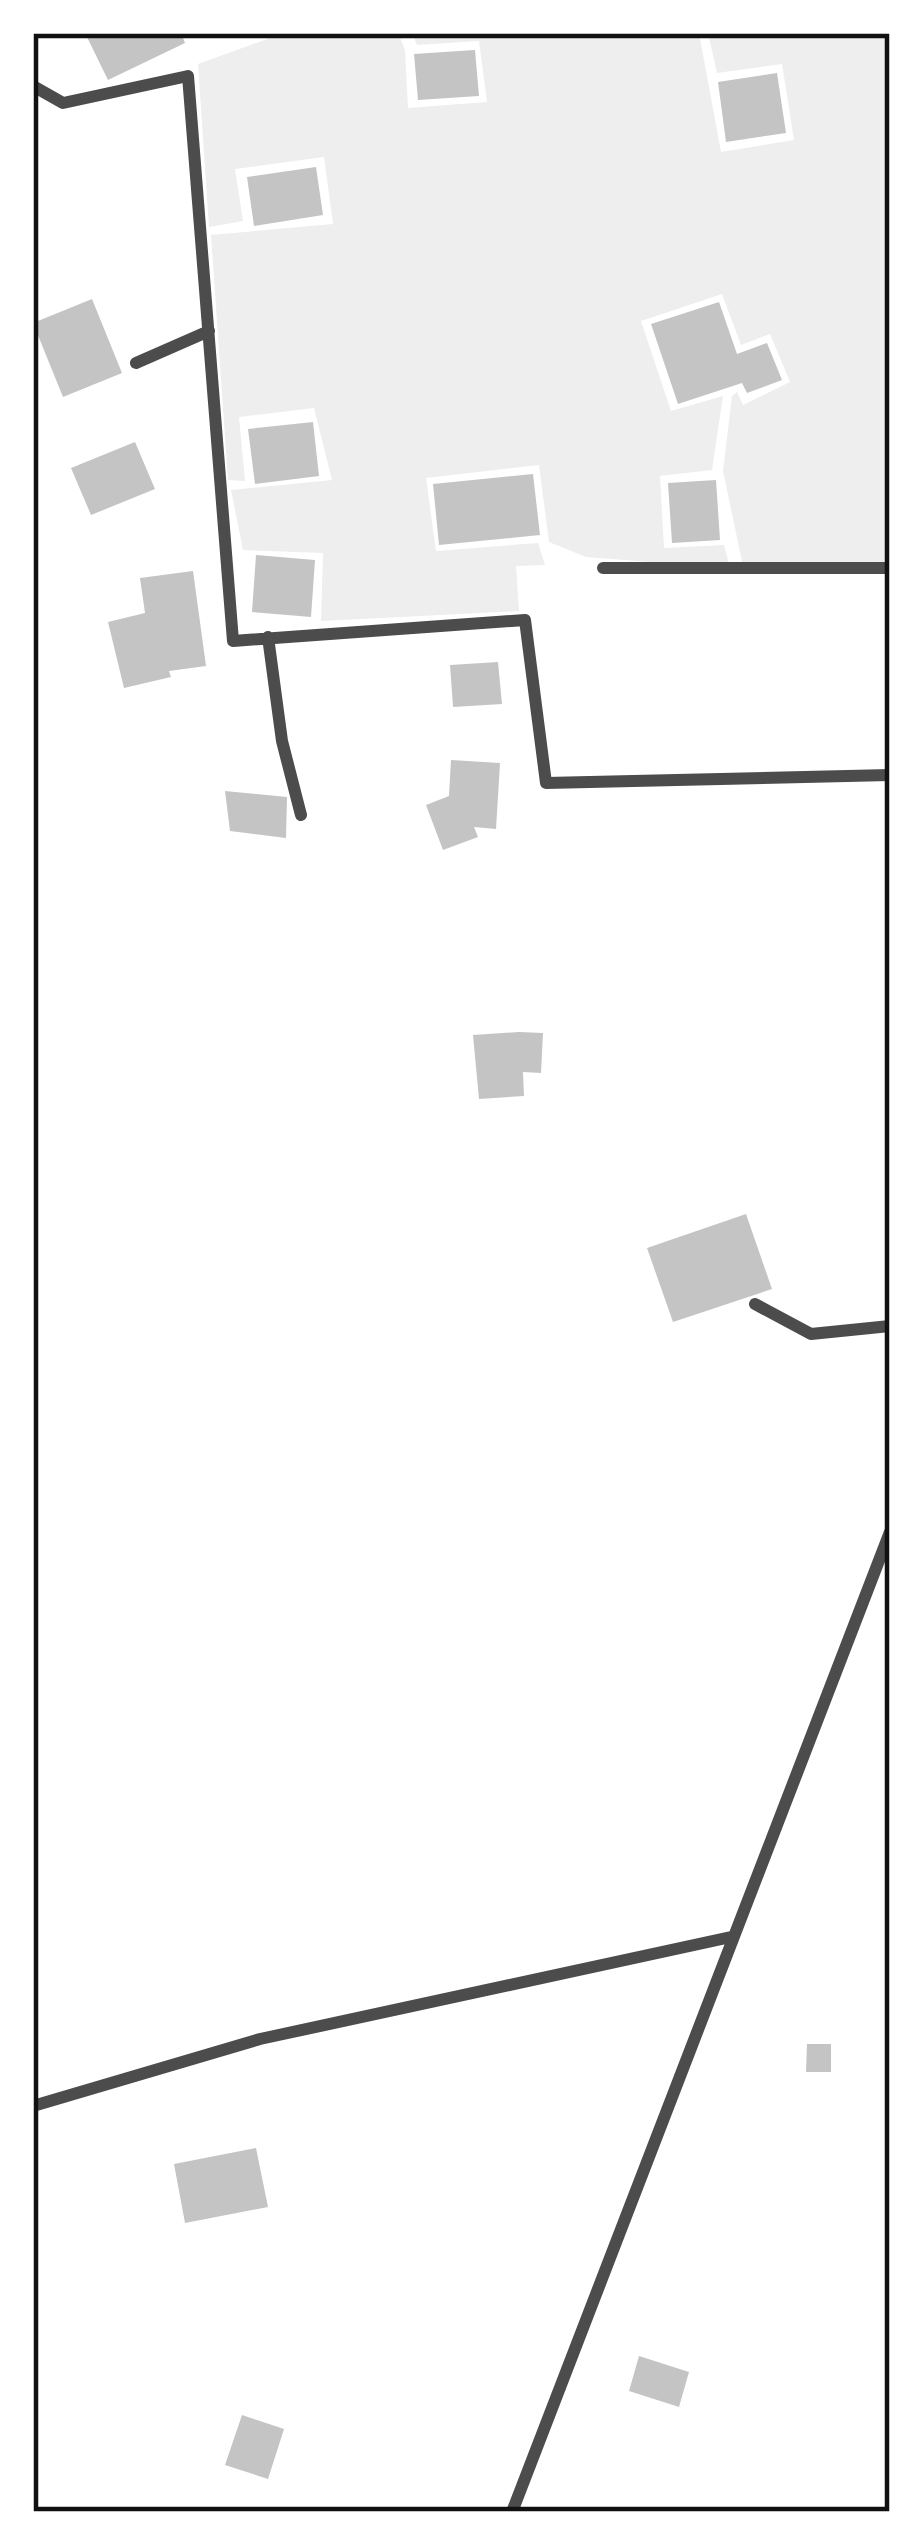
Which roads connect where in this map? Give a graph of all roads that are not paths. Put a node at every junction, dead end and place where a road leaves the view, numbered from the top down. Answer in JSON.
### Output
{"nodes":[{"id":1,"x":33,"y":86,"type":"edge"},
{"id":2,"x":209,"y":331,"type":"junction"},
{"id":3,"x":136,"y":363,"type":"dead end"},
{"id":4,"x":603,"y":568,"type":"dead end"},
{"id":5,"x":890,"y":568,"type":"edge"},
{"id":6,"x":268,"y":637,"type":"junction"},
{"id":7,"x":890,"y":775,"type":"edge"},
{"id":8,"x":301,"y":815,"type":"dead end"},
{"id":9,"x":755,"y":1304,"type":"dead end"},
{"id":10,"x":890,"y":1326,"type":"edge"},
{"id":11,"x":890,"y":1532,"type":"edge"},
{"id":12,"x":731,"y":1936,"type":"junction"},
{"id":13,"x":33,"y":2106,"type":"edge"},
{"id":14,"x":512,"y":2512,"type":"edge"}],
"edges":[{"from":1,"to":2,"type":"street"},
{"from":2,"to":3,"type":"street"},
{"from":2,"to":6,"type":"street"},
{"from":4,"to":5,"type":"street"},
{"from":6,"to":7,"type":"street"},
{"from":6,"to":8,"type":"street"},
{"from":9,"to":10,"type":"street"},
{"from":11,"to":12,"type":"street"},
{"from":12,"to":13,"type":"street"},
{"from":12,"to":14,"type":"street"}]}
